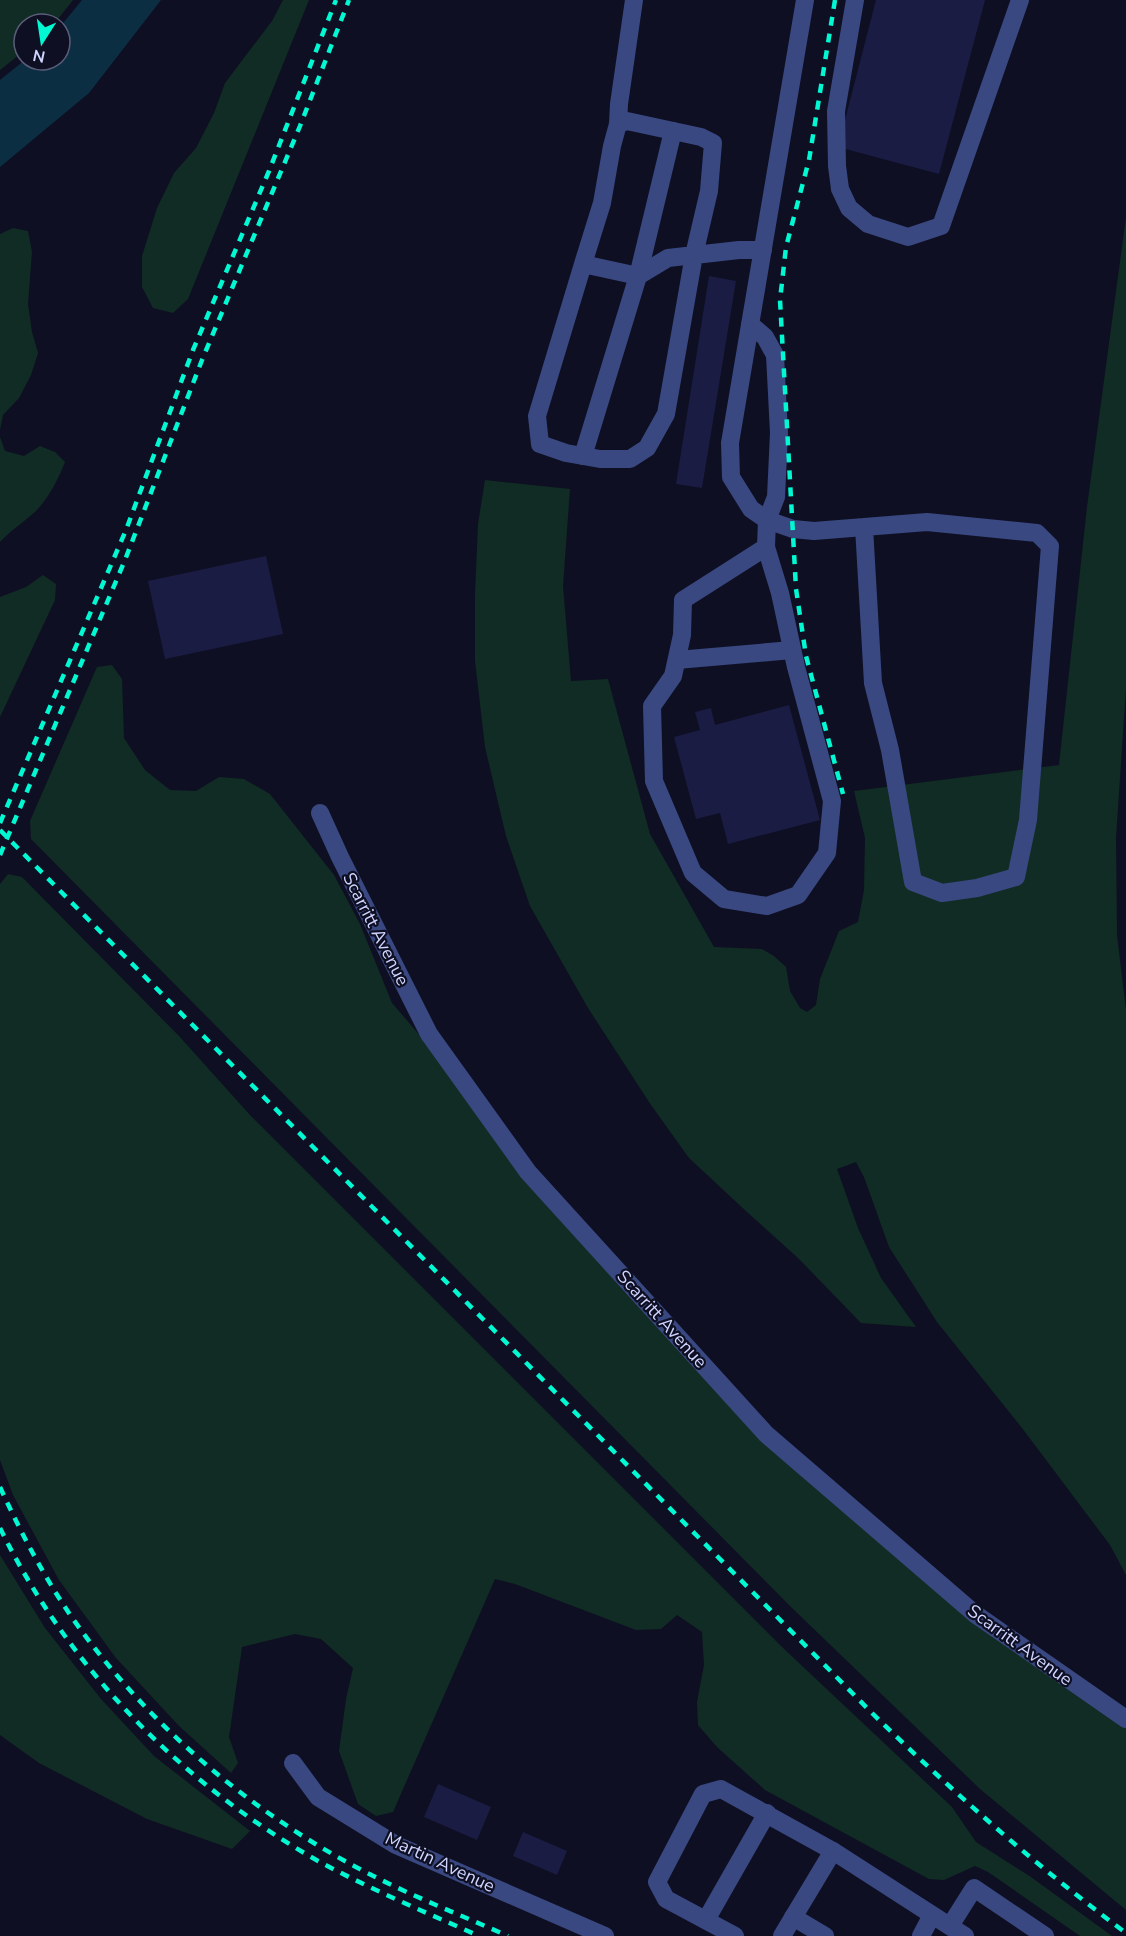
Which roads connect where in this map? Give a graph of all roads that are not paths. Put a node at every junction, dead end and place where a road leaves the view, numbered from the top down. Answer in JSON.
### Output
{"nodes":[{"id":1,"x":634,"y":0,"type":"edge"},
{"id":2,"x":806,"y":0,"type":"edge"},
{"id":3,"x":855,"y":0,"type":"edge"},
{"id":4,"x":1020,"y":0,"type":"edge"},
{"id":5,"x":618,"y":124,"type":"junction"},
{"id":6,"x":673,"y":131,"type":"junction"},
{"id":7,"x":763,"y":250,"type":"junction"},
{"id":8,"x":694,"y":255,"type":"junction"},
{"id":9,"x":583,"y":264,"type":"junction"},
{"id":10,"x":638,"y":276,"type":"junction"},
{"id":11,"x":750,"y":324,"type":"junction"},
{"id":12,"x":583,"y":456,"type":"junction"},
{"id":13,"x":767,"y":520,"type":"junction"},
{"id":14,"x":864,"y":527,"type":"junction"},
{"id":15,"x":766,"y":547,"type":"junction"},
{"id":16,"x":792,"y":650,"type":"junction"},
{"id":17,"x":677,"y":660,"type":"junction"},
{"id":18,"x":320,"y":813,"type":"dead end"},
{"id":19,"x":1126,"y":1719,"type":"edge"},
{"id":20,"x":293,"y":1763,"type":"dead end"},
{"id":21,"x":767,"y":1813,"type":"junction"},
{"id":22,"x":833,"y":1851,"type":"junction"},
{"id":23,"x":932,"y":1915,"type":"junction"},
{"id":24,"x":793,"y":1917,"type":"junction"},
{"id":25,"x":706,"y":1920,"type":"junction"},
{"id":26,"x":958,"y":1931,"type":"edge"},
{"id":27,"x":606,"y":1936,"type":"edge"},
{"id":28,"x":735,"y":1936,"type":"edge"},
{"id":29,"x":782,"y":1936,"type":"edge"},
{"id":30,"x":825,"y":1936,"type":"edge"},
{"id":31,"x":921,"y":1936,"type":"edge"},
{"id":32,"x":1046,"y":1936,"type":"edge"}],
"edges":[{"from":1,"to":5,"type":"street"},
{"from":2,"to":7,"type":"street"},
{"from":3,"to":4,"type":"street"},
{"from":5,"to":6,"type":"street"},
{"from":5,"to":9,"type":"street"},
{"from":6,"to":8,"type":"street"},
{"from":6,"to":10,"type":"street"},
{"from":7,"to":8,"type":"street"},
{"from":7,"to":11,"type":"street"},
{"from":8,"to":10,"type":"street"},
{"from":8,"to":12,"type":"street"},
{"from":9,"to":10,"type":"street"},
{"from":9,"to":12,"type":"street"},
{"from":10,"to":12,"type":"street"},
{"from":11,"to":13,"type":"street"},
{"from":11,"to":13,"type":"street"},
{"from":13,"to":14,"type":"street"},
{"from":13,"to":15,"type":"street"},
{"from":14,"to":14,"type":"street"},
{"from":15,"to":16,"type":"street"},
{"from":15,"to":17,"type":"street"},
{"from":16,"to":17,"type":"street"},
{"from":16,"to":17,"type":"street"},
{"from":18,"to":19,"type":"street","name":"Scarritt Avenue"},
{"from":20,"to":27,"type":"street","name":"Martin Avenue"},
{"from":21,"to":22,"type":"street"},
{"from":21,"to":25,"type":"street"},
{"from":21,"to":25,"type":"street"},
{"from":22,"to":23,"type":"street"},
{"from":22,"to":24,"type":"street"},
{"from":23,"to":26,"type":"street"},
{"from":23,"to":31,"type":"street"},
{"from":24,"to":29,"type":"street"},
{"from":24,"to":30,"type":"street"},
{"from":25,"to":28,"type":"street"},
{"from":26,"to":32,"type":"street"}]}
